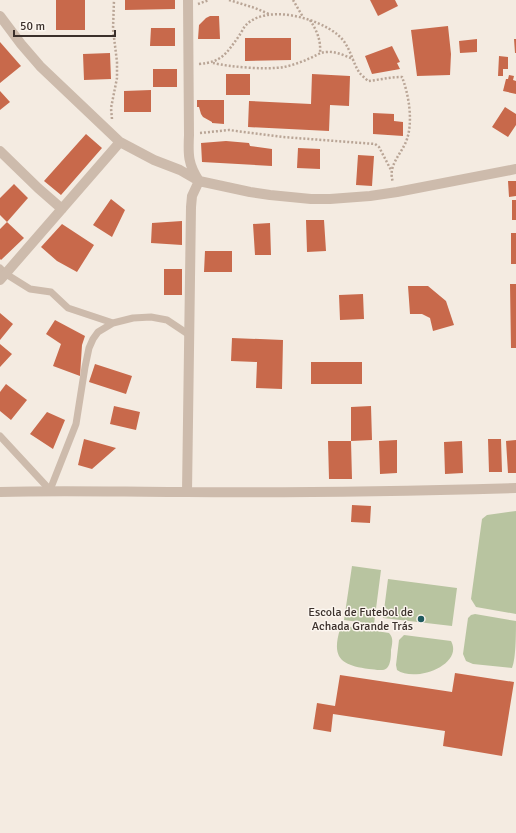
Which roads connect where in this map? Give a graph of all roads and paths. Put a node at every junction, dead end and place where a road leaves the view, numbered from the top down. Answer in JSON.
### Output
{"nodes":[{"id":1,"x":114,"y":0,"type":"edge"},
{"id":2,"x":188,"y":0,"type":"edge"},
{"id":3,"x":229,"y":0,"type":"edge"},
{"id":4,"x":293,"y":0,"type":"edge"},
{"id":5,"x":269,"y":15,"type":"junction"},
{"id":6,"x":0,"y":16,"type":"edge"},
{"id":7,"x":302,"y":17,"type":"junction"},
{"id":8,"x":310,"y":20,"type":"junction"},
{"id":9,"x":320,"y":53,"type":"junction"},
{"id":10,"x":354,"y":60,"type":"junction"},
{"id":11,"x":212,"y":63,"type":"junction"},
{"id":12,"x":188,"y":65,"type":"junction"},
{"id":13,"x":112,"y":123,"type":"dead end"},
{"id":14,"x":189,"y":135,"type":"junction"},
{"id":15,"x":120,"y":142,"type":"junction"},
{"id":16,"x":0,"y":151,"type":"edge"},
{"id":17,"x":516,"y":169,"type":"edge"},
{"id":18,"x":392,"y":170,"type":"junction"},
{"id":19,"x":199,"y":181,"type":"junction"},
{"id":20,"x":397,"y":192,"type":"junction"},
{"id":21,"x":62,"y":209,"type":"junction"},
{"id":22,"x":2,"y":274,"type":"edge"},
{"id":23,"x":113,"y":323,"type":"junction"},
{"id":24,"x":188,"y":334,"type":"junction"},
{"id":25,"x":0,"y":436,"type":"edge"},
{"id":26,"x":516,"y":488,"type":"edge"},
{"id":27,"x":50,"y":490,"type":"junction"},
{"id":28,"x":0,"y":492,"type":"edge"},
{"id":29,"x":187,"y":492,"type":"junction"}],
"edges":[{"from":1,"to":13,"type":"path"},
{"from":2,"to":12,"type":"street"},
{"from":3,"to":5,"type":"path"},
{"from":4,"to":7,"type":"path"},
{"from":5,"to":7,"type":"path"},
{"from":5,"to":11,"type":"path"},
{"from":6,"to":15,"type":"street"},
{"from":7,"to":8,"type":"path"},
{"from":8,"to":9,"type":"path"},
{"from":8,"to":10,"type":"path"},
{"from":9,"to":10,"type":"path"},
{"from":9,"to":11,"type":"path"},
{"from":10,"to":18,"type":"path"},
{"from":11,"to":12,"type":"path"},
{"from":12,"to":14,"type":"street"},
{"from":14,"to":18,"type":"path"},
{"from":14,"to":19,"type":"street"},
{"from":15,"to":19,"type":"street"},
{"from":15,"to":21,"type":"street"},
{"from":16,"to":21,"type":"street"},
{"from":17,"to":20,"type":"street"},
{"from":18,"to":20,"type":"path"},
{"from":19,"to":20,"type":"street"},
{"from":19,"to":24,"type":"street"},
{"from":21,"to":22,"type":"street"},
{"from":22,"to":23,"type":"lane"},
{"from":23,"to":24,"type":"lane"},
{"from":23,"to":27,"type":"lane"},
{"from":24,"to":29,"type":"street"},
{"from":25,"to":27,"type":"lane"},
{"from":26,"to":29,"type":"street"},
{"from":27,"to":28,"type":"street"},
{"from":27,"to":29,"type":"street"}]}
